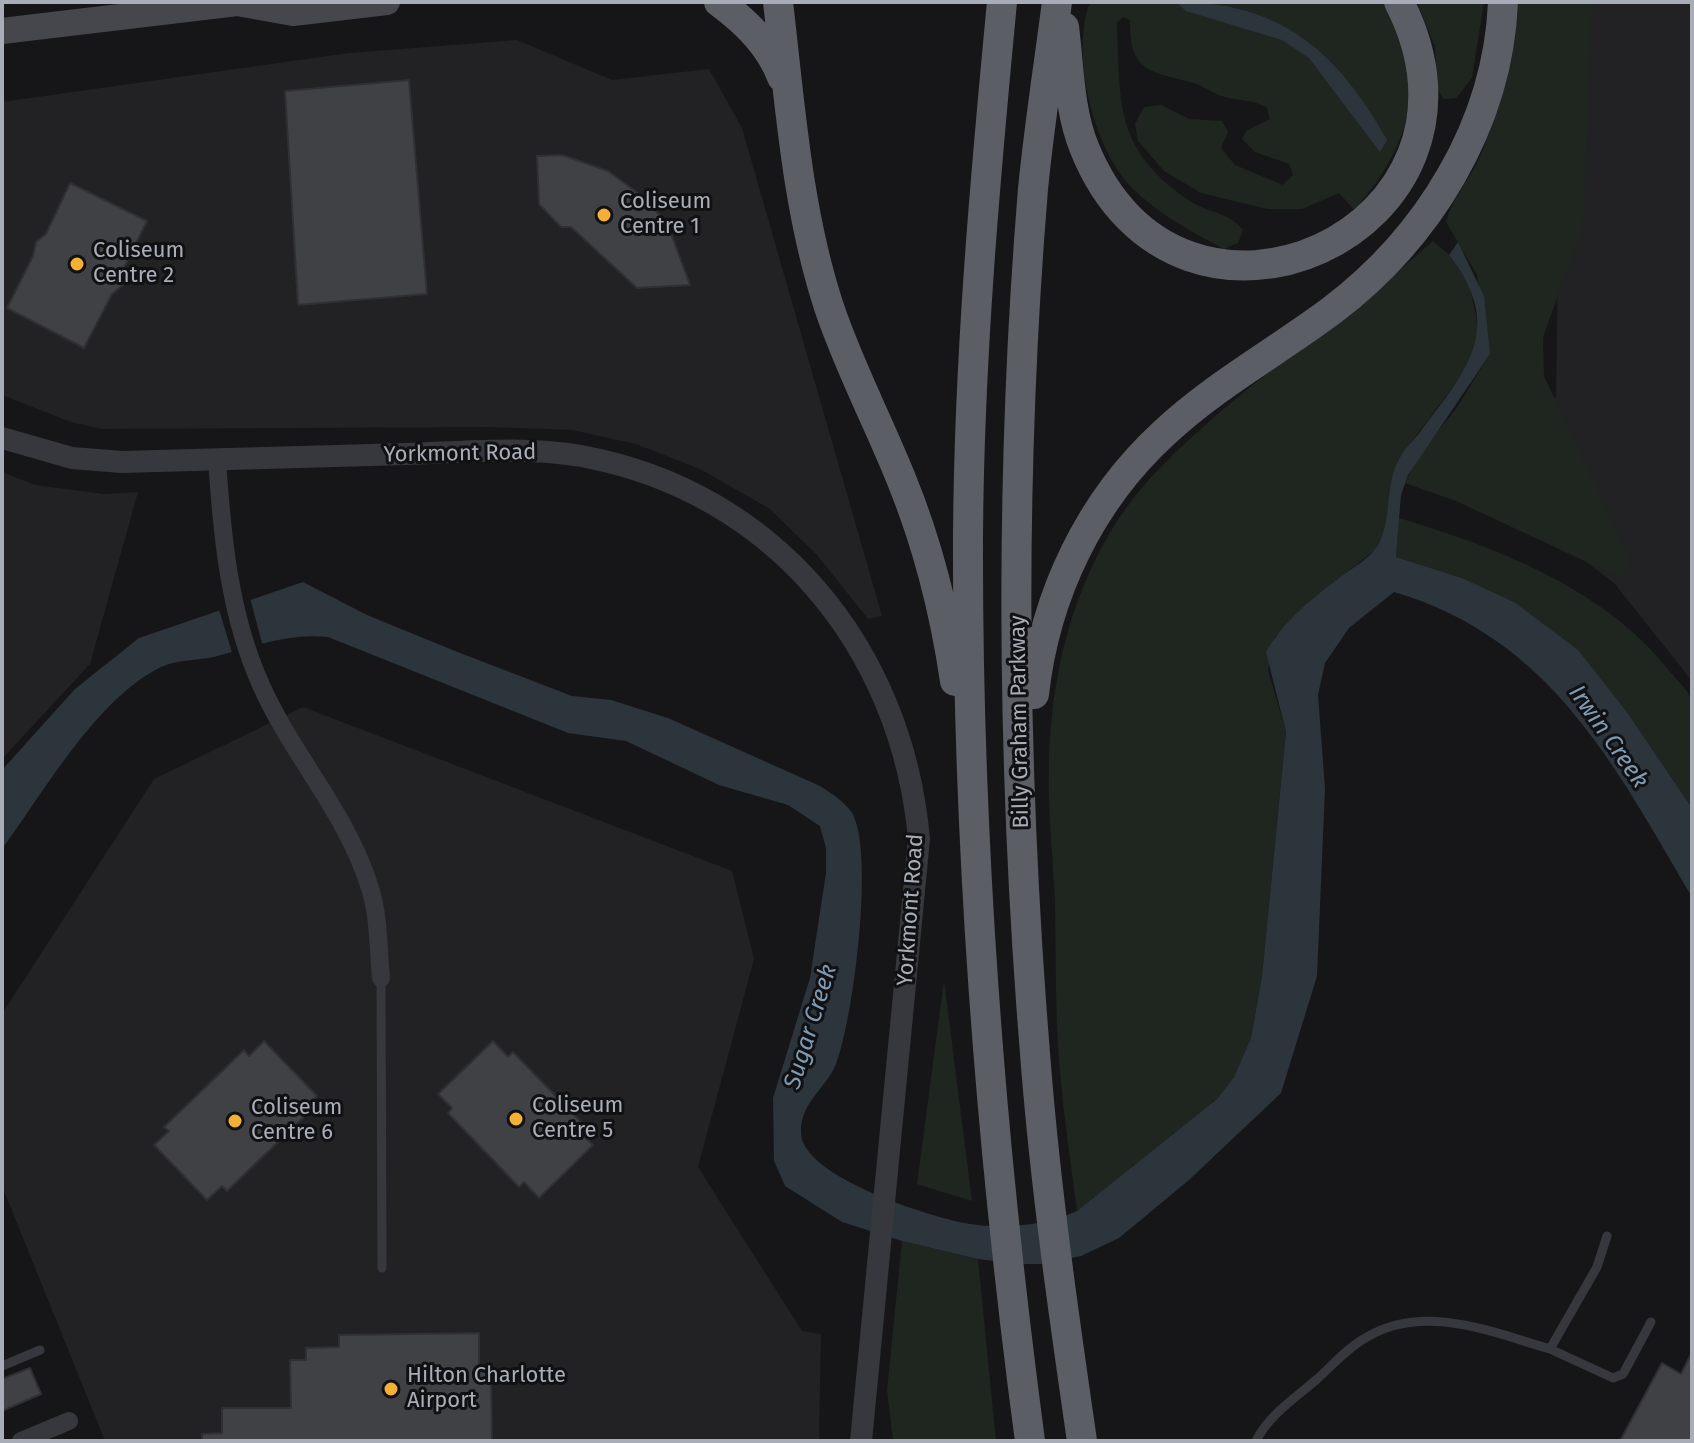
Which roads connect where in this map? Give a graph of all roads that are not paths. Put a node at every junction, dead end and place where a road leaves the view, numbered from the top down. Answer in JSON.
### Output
{"nodes":[{"id":1,"x":387,"y":2,"type":"edge"},
{"id":2,"x":719,"y":2,"type":"edge"},
{"id":3,"x":778,"y":2,"type":"edge"},
{"id":4,"x":1002,"y":2,"type":"edge"},
{"id":5,"x":1059,"y":2,"type":"edge"},
{"id":6,"x":1399,"y":2,"type":"edge"},
{"id":7,"x":1503,"y":2,"type":"edge"},
{"id":8,"x":239,"y":3,"type":"edge"},
{"id":9,"x":2,"y":31,"type":"edge"},
{"id":10,"x":789,"y":94,"type":"junction"},
{"id":11,"x":2,"y":438,"type":"edge"},
{"id":12,"x":217,"y":459,"type":"junction"},
{"id":13,"x":972,"y":814,"type":"junction"},
{"id":14,"x":1021,"y":815,"type":"junction"},
{"id":15,"x":381,"y":978,"type":"joint"},
{"id":16,"x":1607,"y":1236,"type":"dead end"},
{"id":17,"x":382,"y":1268,"type":"dead end"},
{"id":18,"x":1651,"y":1322,"type":"dead end"},
{"id":19,"x":1550,"y":1349,"type":"junction"},
{"id":20,"x":40,"y":1350,"type":"dead end"},
{"id":21,"x":2,"y":1366,"type":"edge"},
{"id":22,"x":69,"y":1421,"type":"dead end"},
{"id":23,"x":21,"y":1441,"type":"edge"},
{"id":24,"x":861,"y":1441,"type":"edge"},
{"id":25,"x":1030,"y":1441,"type":"edge"},
{"id":26,"x":1082,"y":1441,"type":"edge"},
{"id":27,"x":1256,"y":1441,"type":"edge"}],
"edges":[{"from":1,"to":8,"type":"main road"},
{"from":2,"to":10,"type":"highway"},
{"from":3,"to":10,"type":"highway"},
{"from":4,"to":13,"type":"highway"},
{"from":5,"to":6,"type":"highway"},
{"from":5,"to":14,"type":"highway","name":"Billy Graham Parkway"},
{"from":7,"to":14,"type":"highway"},
{"from":8,"to":9,"type":"main road"},
{"from":10,"to":13,"type":"highway"},
{"from":11,"to":12,"type":"street","name":"Yorkmont Road"},
{"from":12,"to":15,"type":"street"},
{"from":12,"to":24,"type":"street","name":"Yorkmont Road"},
{"from":13,"to":25,"type":"highway"},
{"from":14,"to":26,"type":"highway","name":"Billy Graham Parkway"},
{"from":15,"to":17,"type":"lane"},
{"from":16,"to":19,"type":"lane"},
{"from":18,"to":19,"type":"lane"},
{"from":19,"to":27,"type":"lane"},
{"from":20,"to":21,"type":"lane"},
{"from":22,"to":23,"type":"street"}]}
